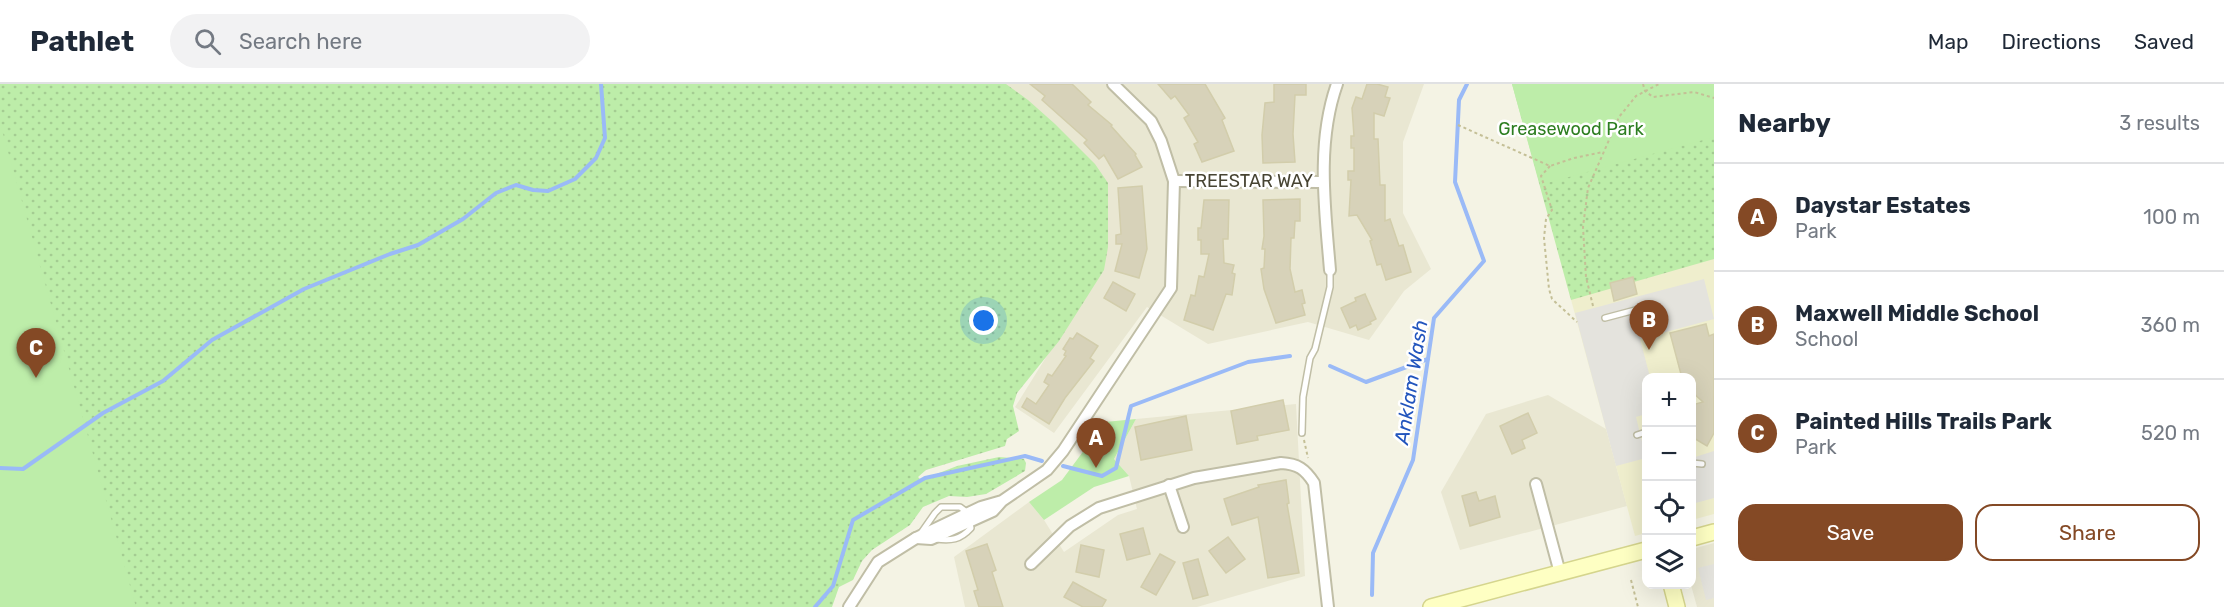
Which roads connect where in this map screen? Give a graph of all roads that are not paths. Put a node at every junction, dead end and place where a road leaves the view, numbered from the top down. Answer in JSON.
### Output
{"nodes":[{"id":1,"x":1113,"y":84,"type":"edge"},
{"id":2,"x":1337,"y":84,"type":"edge"},
{"id":3,"x":1174,"y":181,"type":"junction"},
{"id":4,"x":1323,"y":182,"type":"junction"},
{"id":5,"x":1330,"y":270,"type":"joint"},
{"id":6,"x":1639,"y":309,"type":"dead end"},
{"id":7,"x":1605,"y":318,"type":"dead end"},
{"id":8,"x":1302,"y":433,"type":"road end"},
{"id":9,"x":1642,"y":433,"type":"edge"},
{"id":10,"x":1636,"y":435,"type":"dead end"},
{"id":11,"x":1696,"y":463,"type":"edge"},
{"id":12,"x":1702,"y":464,"type":"dead end"},
{"id":13,"x":1536,"y":484,"type":"dead end"},
{"id":14,"x":1169,"y":485,"type":"junction"},
{"id":15,"x":969,"y":517,"type":"junction"},
{"id":16,"x":1183,"y":527,"type":"dead end"},
{"id":17,"x":1714,"y":532,"type":"edge"},
{"id":18,"x":918,"y":536,"type":"junction"},
{"id":19,"x":1696,"y":537,"type":"edge"},
{"id":20,"x":1642,"y":551,"type":"edge"},
{"id":21,"x":1032,"y":564,"type":"dead end"},
{"id":22,"x":1560,"y":573,"type":"junction"},
{"id":23,"x":1672,"y":589,"type":"edge"},
{"id":24,"x":849,"y":607,"type":"edge"},
{"id":25,"x":1328,"y":607,"type":"edge"},
{"id":26,"x":1431,"y":607,"type":"edge"},
{"id":27,"x":1677,"y":607,"type":"edge"}],
"edges":[{"from":1,"to":3,"type":"street"},
{"from":2,"to":4,"type":"street"},
{"from":3,"to":4,"type":"street","name":"TREESTAR WAY"},
{"from":3,"to":15,"type":"street"},
{"from":4,"to":5,"type":"street"},
{"from":5,"to":8,"type":"lane"},
{"from":6,"to":7,"type":"lane"},
{"from":9,"to":10,"type":"lane"},
{"from":11,"to":12,"type":"lane"},
{"from":13,"to":22,"type":"street"},
{"from":14,"to":16,"type":"street"},
{"from":14,"to":21,"type":"street"},
{"from":14,"to":25,"type":"street"},
{"from":15,"to":18,"type":"street"},
{"from":15,"to":18,"type":"street"},
{"from":15,"to":18,"type":"lane"},
{"from":17,"to":19,"type":"main road"},
{"from":18,"to":24,"type":"street"},
{"from":20,"to":22,"type":"main road"},
{"from":22,"to":26,"type":"main road"},
{"from":23,"to":27,"type":"main road"}]}
